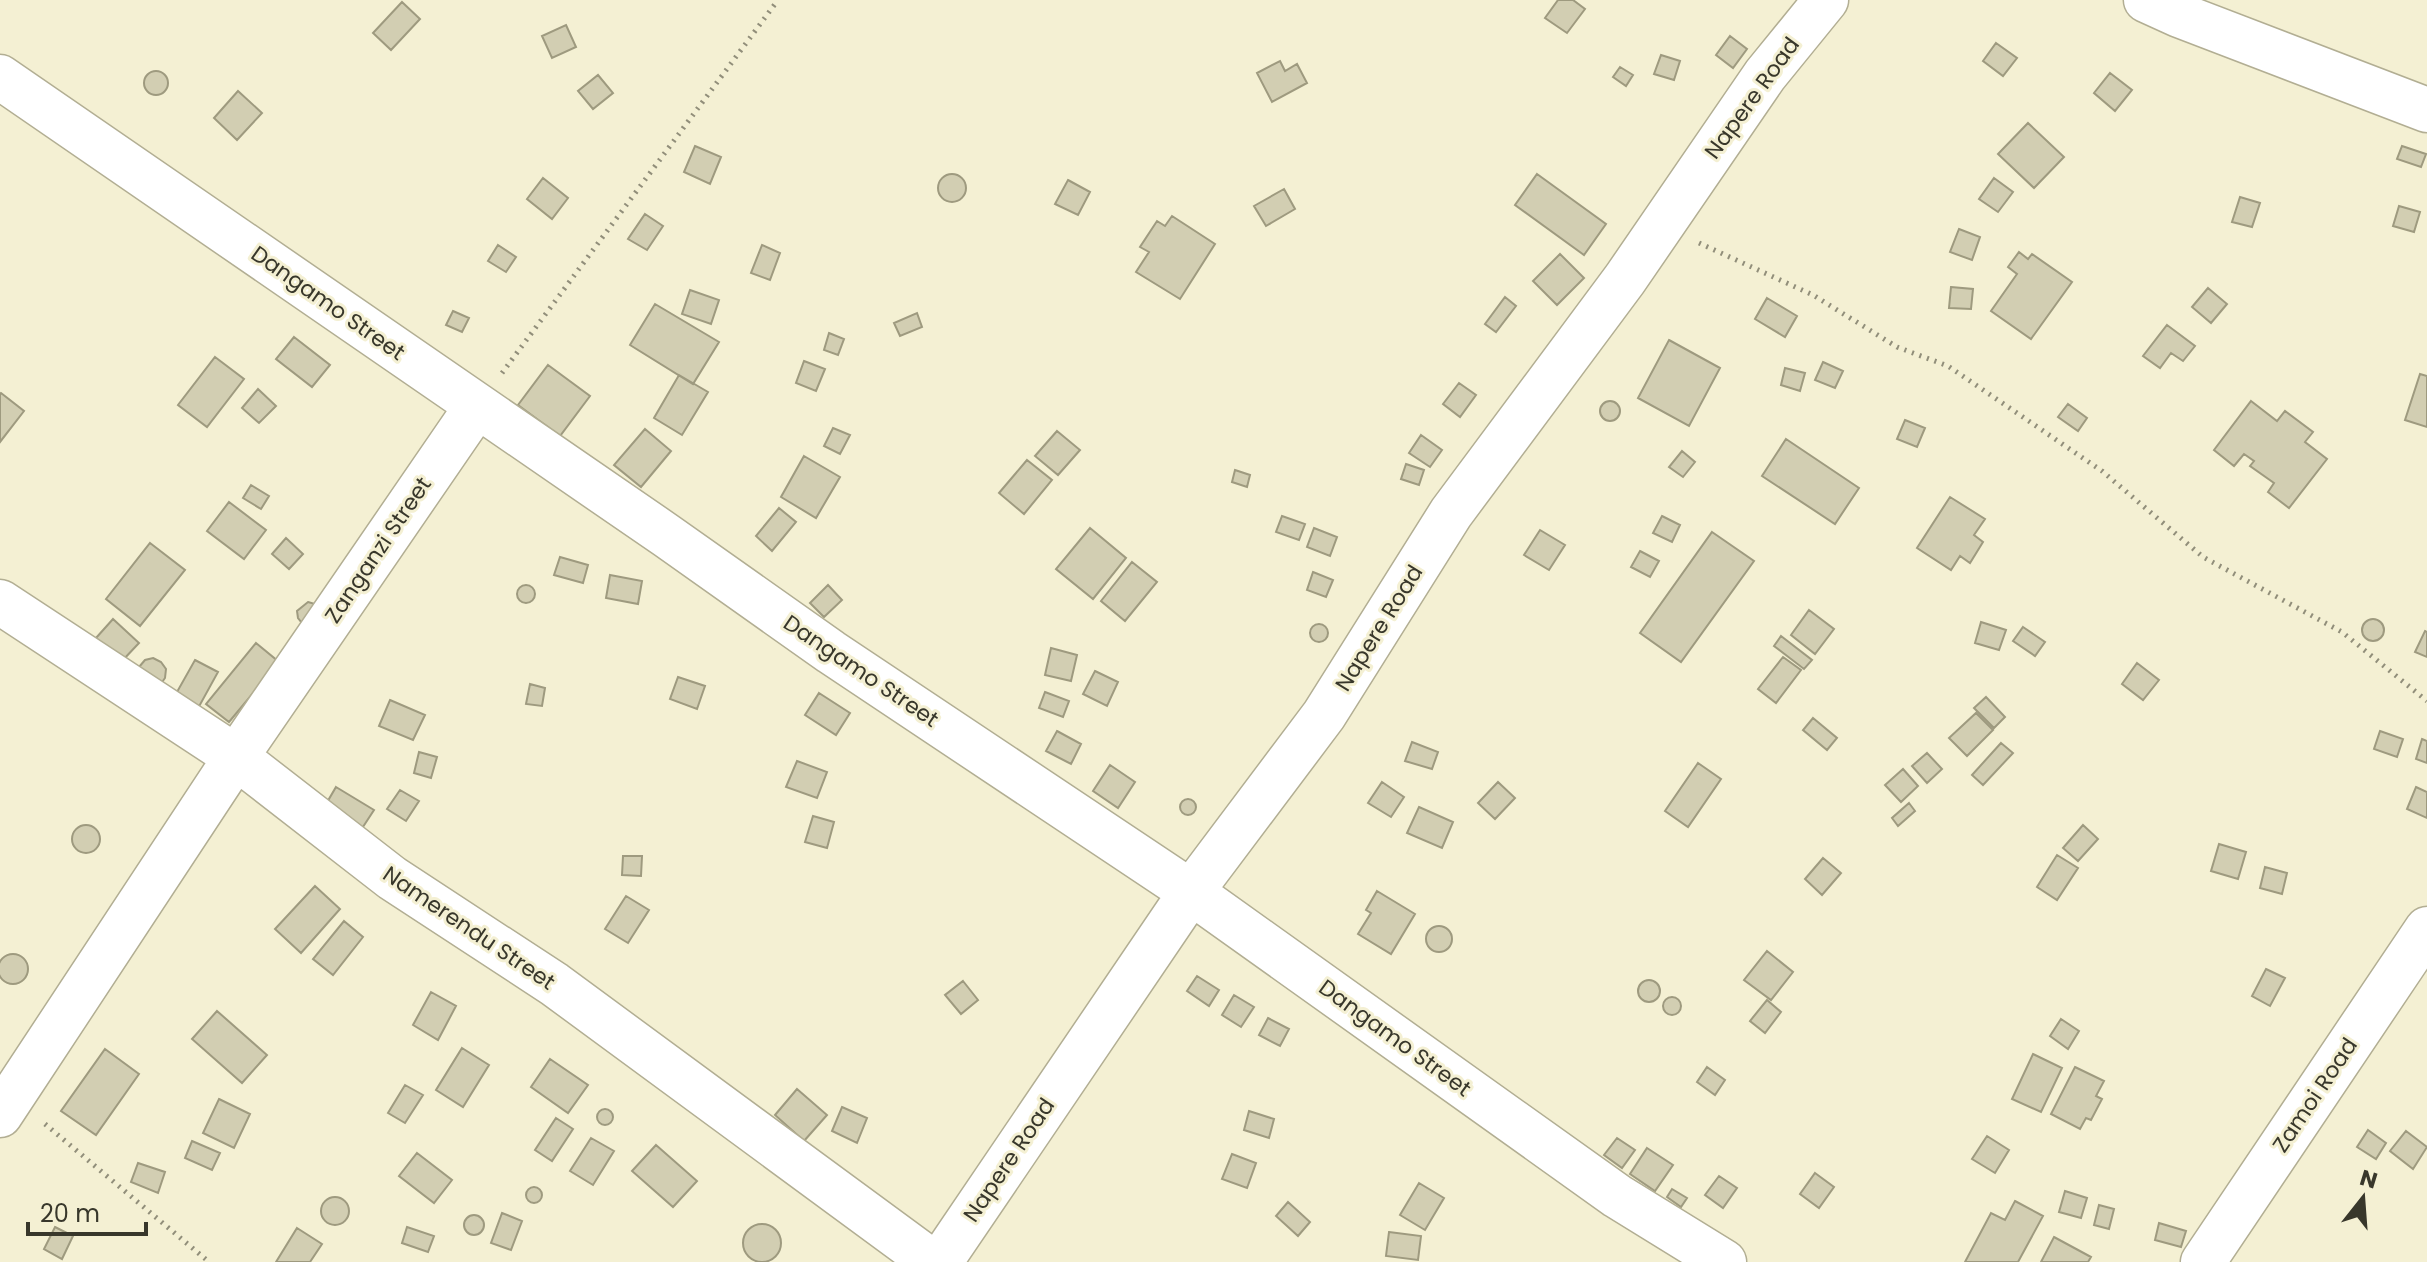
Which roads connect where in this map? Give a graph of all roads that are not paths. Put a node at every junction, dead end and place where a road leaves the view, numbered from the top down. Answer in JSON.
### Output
{"nodes":[{"id":1,"x":1826,"y":0,"type":"edge"},
{"id":2,"x":2146,"y":0,"type":"edge"},
{"id":3,"x":0,"y":77,"type":"edge"},
{"id":4,"x":2427,"y":110,"type":"edge"},
{"id":5,"x":477,"y":406,"type":"junction"},
{"id":6,"x":0,"y":602,"type":"edge"},
{"id":7,"x":236,"y":757,"type":"junction"},
{"id":8,"x":1191,"y":892,"type":"junction"},
{"id":9,"x":2427,"y":929,"type":"edge"},
{"id":10,"x":7,"y":1106,"type":"edge"},
{"id":11,"x":932,"y":1262,"type":"edge"},
{"id":12,"x":940,"y":1262,"type":"edge"},
{"id":13,"x":1724,"y":1262,"type":"edge"},
{"id":14,"x":2203,"y":1262,"type":"edge"}],
"edges":[{"from":1,"to":8,"type":"street","name":"Napere Road"},
{"from":2,"to":4,"type":"street"},
{"from":3,"to":5,"type":"street","name":"Dangamo Street"},
{"from":5,"to":7,"type":"street","name":"Zanganzi Street"},
{"from":5,"to":8,"type":"street","name":"Dangamo Street"},
{"from":6,"to":7,"type":"street","name":"Namerendu Street"},
{"from":7,"to":10,"type":"street","name":"Zanganzi Street"},
{"from":7,"to":11,"type":"street","name":"Namerendu Street"},
{"from":8,"to":12,"type":"street","name":"Napere Road"},
{"from":8,"to":13,"type":"street","name":"Dangamo Street"},
{"from":9,"to":14,"type":"street","name":"Zamoi Road"}]}
